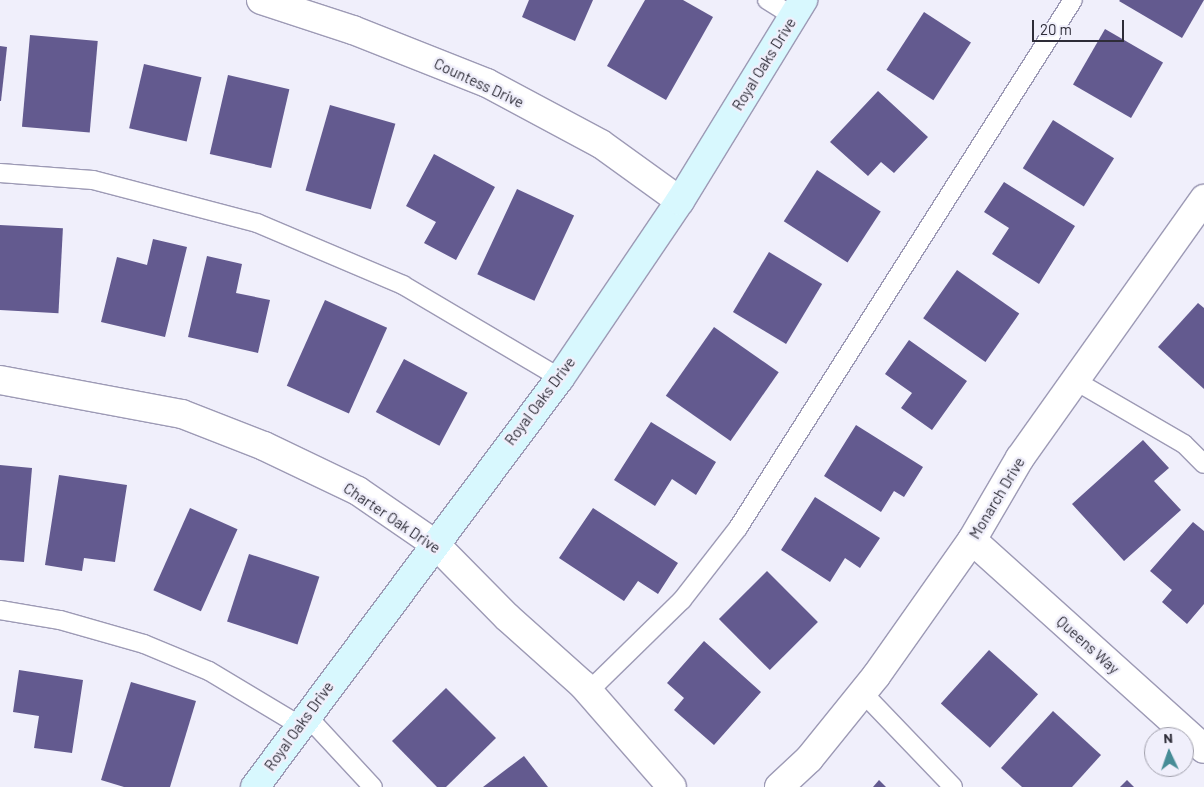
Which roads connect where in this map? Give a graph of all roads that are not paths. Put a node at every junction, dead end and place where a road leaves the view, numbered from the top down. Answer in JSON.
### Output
{"nodes":[{"id":1,"x":261,"y":0,"type":"edge"},
{"id":2,"x":767,"y":0,"type":"edge"},
{"id":3,"x":1073,"y":0,"type":"edge"},
{"id":4,"x":798,"y":8,"type":"edge"},
{"id":5,"x":0,"y":173,"type":"edge"},
{"id":6,"x":1204,"y":199,"type":"edge"},
{"id":7,"x":680,"y":201,"type":"junction"},
{"id":8,"x":560,"y":378,"type":"junction"},
{"id":9,"x":0,"y":380,"type":"edge"},
{"id":10,"x":1074,"y":380,"type":"junction"},
{"id":11,"x":1204,"y":464,"type":"edge"},
{"id":12,"x":972,"y":540,"type":"junction"},
{"id":13,"x":435,"y":544,"type":"junction"},
{"id":14,"x":0,"y":610,"type":"edge"},
{"id":15,"x":588,"y":691,"type":"junction"},
{"id":16,"x":863,"y":693,"type":"junction"},
{"id":17,"x":302,"y":720,"type":"junction"},
{"id":18,"x":1204,"y":749,"type":"edge"},
{"id":19,"x":255,"y":787,"type":"edge"},
{"id":20,"x":373,"y":787,"type":"edge"},
{"id":21,"x":672,"y":787,"type":"edge"},
{"id":22,"x":779,"y":787,"type":"edge"},
{"id":23,"x":953,"y":787,"type":"edge"}],
"edges":[{"from":1,"to":7,"type":"street","name":"Countess Drive"},
{"from":2,"to":4,"type":"lane"},
{"from":3,"to":15,"type":"lane"},
{"from":4,"to":7,"type":"street","name":"Royal Oaks Drive"},
{"from":5,"to":8,"type":"lane"},
{"from":6,"to":10,"type":"street","name":"Monarch Drive"},
{"from":7,"to":8,"type":"street","name":"Royal Oaks Drive"},
{"from":8,"to":13,"type":"street","name":"Royal Oaks Drive"},
{"from":9,"to":13,"type":"street","name":"Charter Oak Drive"},
{"from":10,"to":11,"type":"lane"},
{"from":10,"to":12,"type":"street","name":"Monarch Drive"},
{"from":12,"to":16,"type":"street","name":"Monarch Drive"},
{"from":12,"to":18,"type":"street","name":"Queens Way"},
{"from":13,"to":15,"type":"street","name":"Charter Oak Drive"},
{"from":13,"to":17,"type":"street","name":"Royal Oaks Drive"},
{"from":14,"to":17,"type":"lane"},
{"from":15,"to":21,"type":"street","name":"Charter Oak Drive"},
{"from":16,"to":22,"type":"street","name":"Monarch Drive"},
{"from":16,"to":23,"type":"lane"},
{"from":17,"to":19,"type":"street","name":"Royal Oaks Drive"},
{"from":17,"to":20,"type":"lane"}]}
